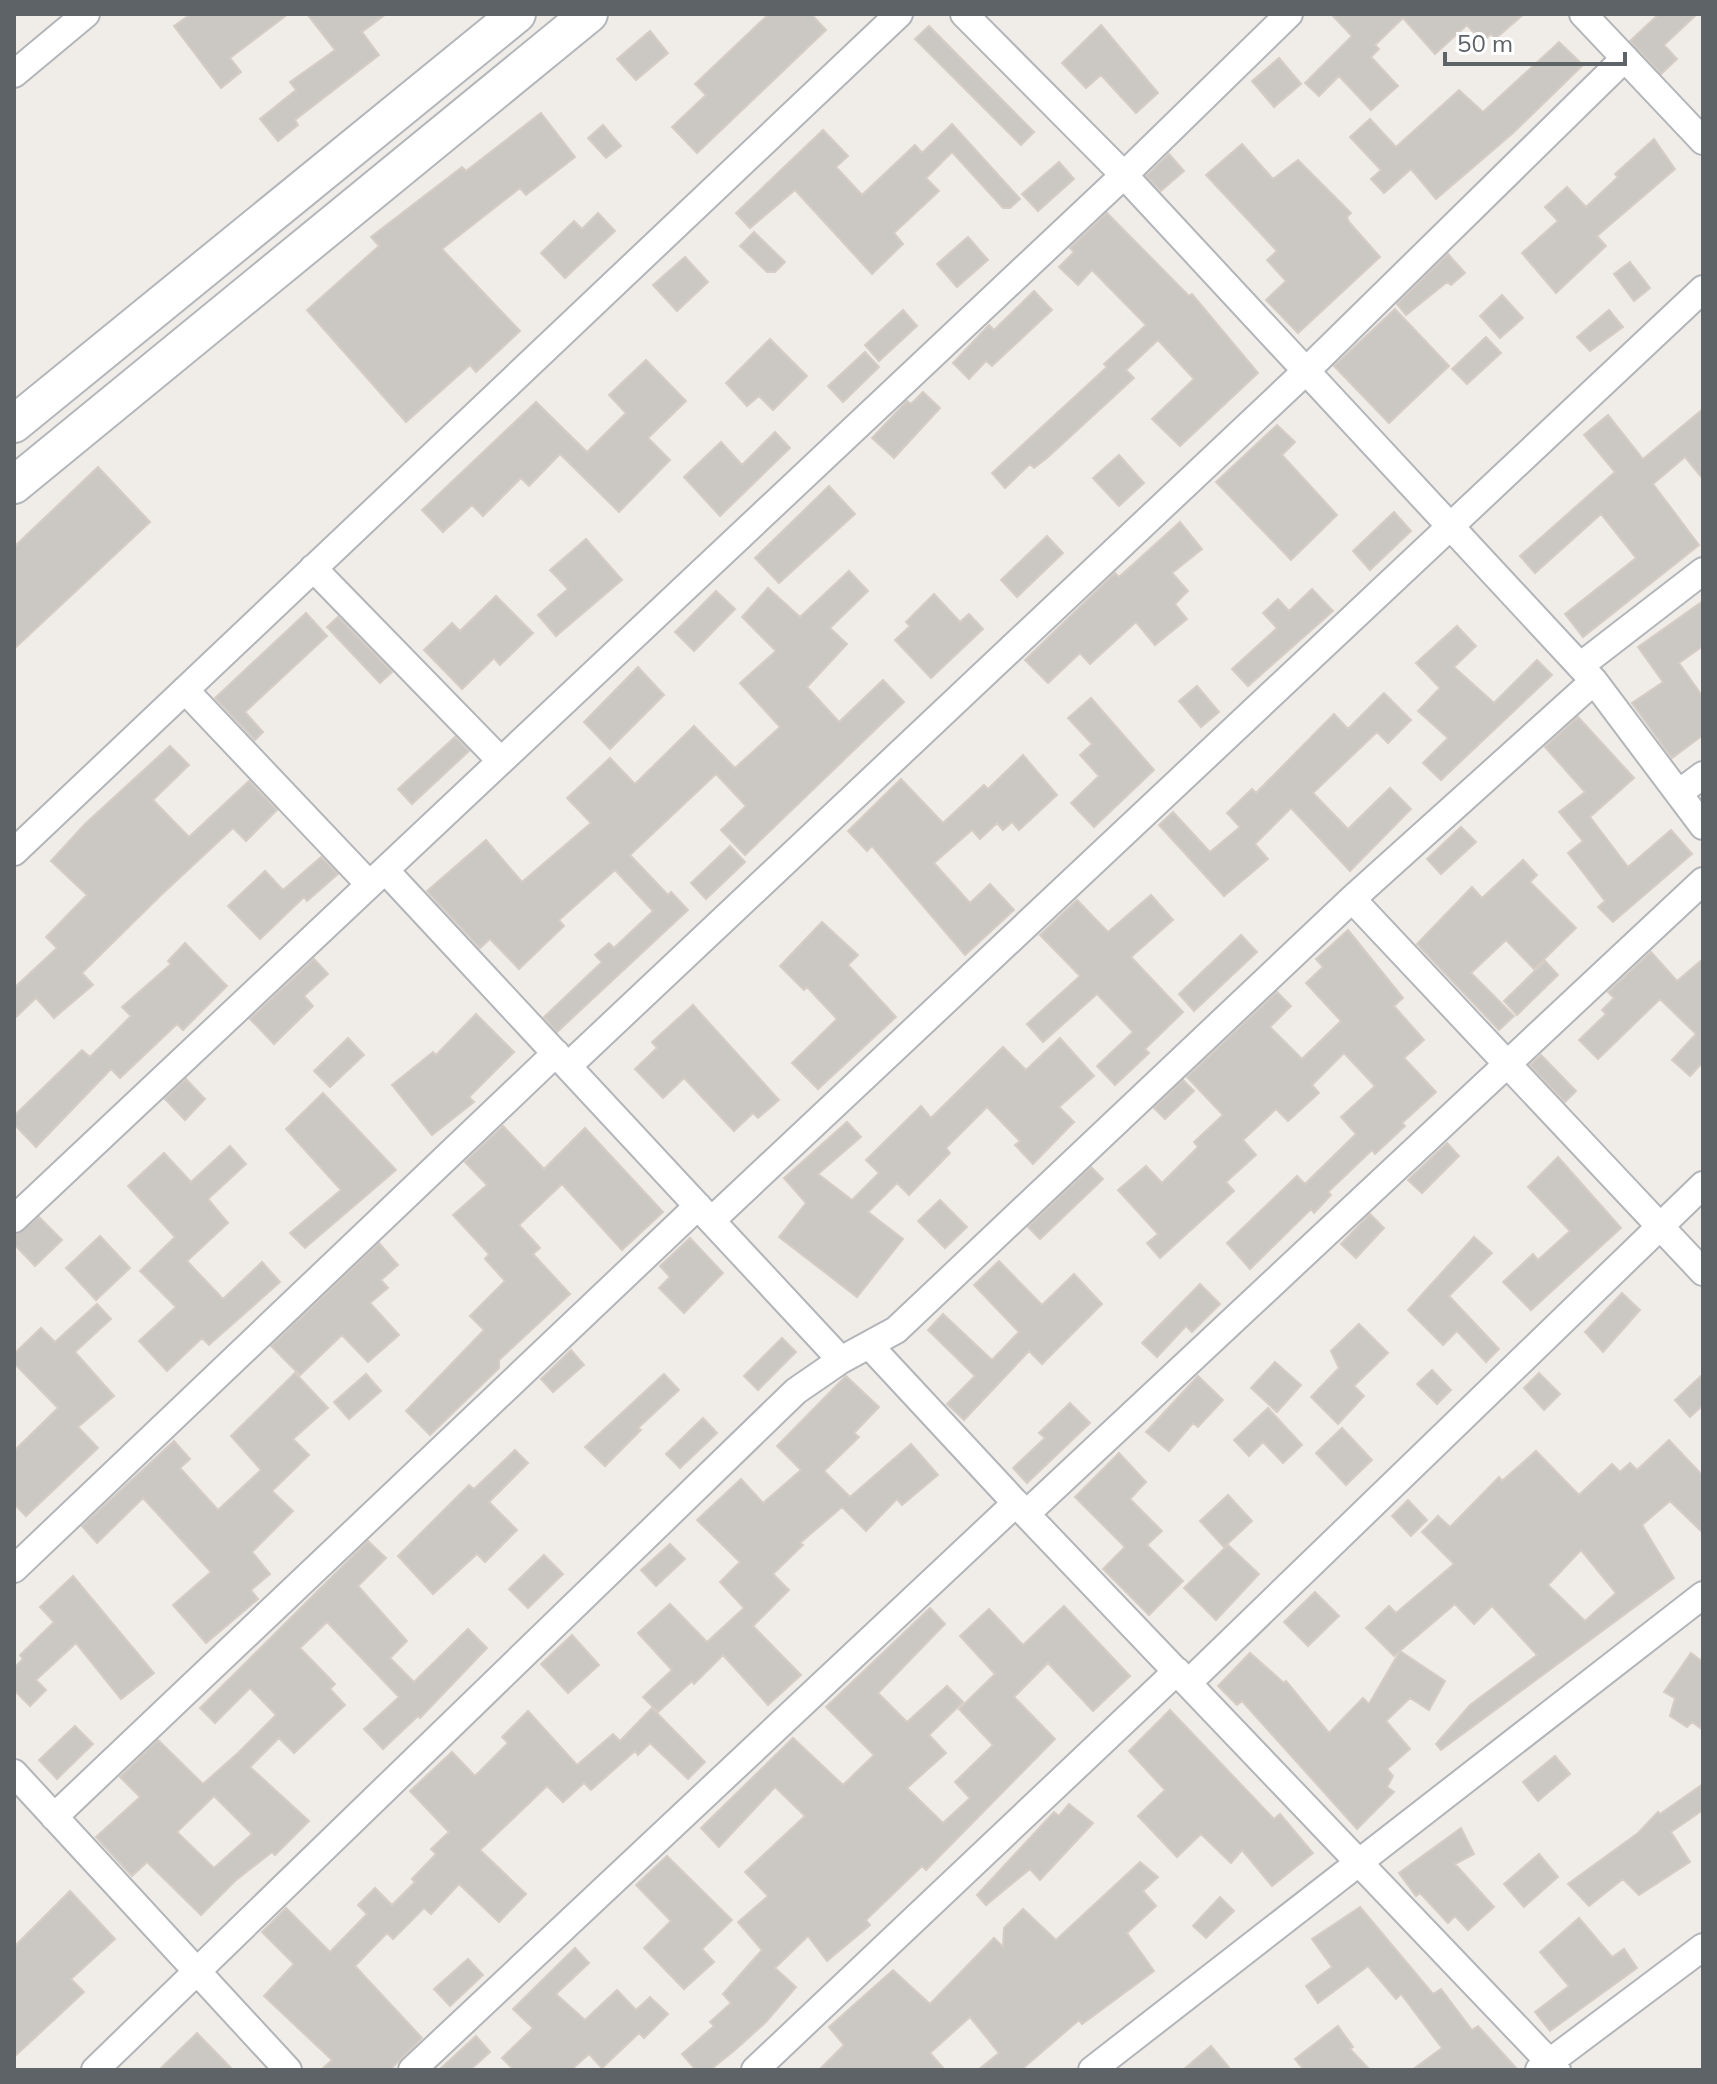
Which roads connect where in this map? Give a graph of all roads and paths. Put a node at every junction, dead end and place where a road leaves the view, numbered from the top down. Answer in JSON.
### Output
{"nodes":[{"id":1,"x":517,"y":14,"type":"edge"},
{"id":2,"x":589,"y":14,"type":"edge"},
{"id":3,"x":899,"y":14,"type":"edge"},
{"id":4,"x":964,"y":14,"type":"edge"},
{"id":5,"x":1289,"y":14,"type":"edge"},
{"id":6,"x":82,"y":15,"type":"edge"},
{"id":7,"x":1599,"y":19,"type":"edge"},
{"id":8,"x":1625,"y":58,"type":"junction"},
{"id":9,"x":14,"y":74,"type":"edge"},
{"id":10,"x":1703,"y":141,"type":"edge"},
{"id":11,"x":1124,"y":175,"type":"junction"},
{"id":12,"x":1703,"y":289,"type":"edge"},
{"id":13,"x":1306,"y":371,"type":"junction"},
{"id":14,"x":14,"y":424,"type":"edge"},
{"id":15,"x":14,"y":485,"type":"edge"},
{"id":16,"x":1450,"y":525,"type":"junction"},
{"id":17,"x":313,"y":568,"type":"junction"},
{"id":18,"x":1703,"y":571,"type":"edge"},
{"id":19,"x":1587,"y":673,"type":"junction"},
{"id":20,"x":185,"y":690,"type":"junction"},
{"id":21,"x":501,"y":761,"type":"junction"},
{"id":22,"x":1703,"y":775,"type":"edge"},
{"id":23,"x":1679,"y":793,"type":"junction"},
{"id":24,"x":1703,"y":826,"type":"edge"},
{"id":25,"x":14,"y":852,"type":"edge"},
{"id":26,"x":377,"y":877,"type":"junction"},
{"id":27,"x":1703,"y":881,"type":"edge"},
{"id":28,"x":1352,"y":899,"type":"junction"},
{"id":29,"x":562,"y":1060,"type":"junction"},
{"id":30,"x":1506,"y":1062,"type":"junction"},
{"id":31,"x":1703,"y":1185,"type":"edge"},
{"id":32,"x":705,"y":1213,"type":"junction"},
{"id":33,"x":14,"y":1219,"type":"edge"},
{"id":34,"x":1661,"y":1227,"type":"junction"},
{"id":35,"x":1703,"y":1272,"type":"edge"},
{"id":36,"x":869,"y":1345,"type":"junction"},
{"id":37,"x":841,"y":1360,"type":"junction"},
{"id":38,"x":1021,"y":1509,"type":"junction"},
{"id":39,"x":14,"y":1569,"type":"edge"},
{"id":40,"x":1703,"y":1595,"type":"edge"},
{"id":41,"x":1182,"y":1677,"type":"junction"},
{"id":42,"x":14,"y":1773,"type":"edge"},
{"id":43,"x":54,"y":1817,"type":"junction"},
{"id":44,"x":1360,"y":1862,"type":"junction"},
{"id":45,"x":1703,"y":1947,"type":"edge"},
{"id":46,"x":198,"y":1972,"type":"junction"},
{"id":47,"x":1549,"y":2067,"type":"edge"},
{"id":48,"x":95,"y":2070,"type":"edge"},
{"id":49,"x":288,"y":2070,"type":"edge"},
{"id":50,"x":412,"y":2070,"type":"edge"},
{"id":51,"x":755,"y":2070,"type":"edge"},
{"id":52,"x":1092,"y":2070,"type":"edge"}],
"edges":[{"from":1,"to":14,"type":"main road"},
{"from":2,"to":15,"type":"main road"},
{"from":3,"to":17,"type":"street"},
{"from":4,"to":11,"type":"street"},
{"from":5,"to":11,"type":"street"},
{"from":6,"to":9,"type":"street"},
{"from":7,"to":8,"type":"street"},
{"from":8,"to":10,"type":"street"},
{"from":8,"to":13,"type":"street"},
{"from":11,"to":13,"type":"street"},
{"from":11,"to":21,"type":"street"},
{"from":12,"to":16,"type":"street"},
{"from":13,"to":16,"type":"street"},
{"from":13,"to":29,"type":"street"},
{"from":16,"to":19,"type":"street"},
{"from":16,"to":32,"type":"street"},
{"from":17,"to":20,"type":"street"},
{"from":17,"to":21,"type":"street"},
{"from":18,"to":19,"type":"street"},
{"from":19,"to":23,"type":"street"},
{"from":19,"to":28,"type":"street"},
{"from":20,"to":25,"type":"street"},
{"from":20,"to":26,"type":"street"},
{"from":21,"to":26,"type":"street"},
{"from":22,"to":23,"type":"street"},
{"from":23,"to":24,"type":"street"},
{"from":26,"to":29,"type":"street"},
{"from":26,"to":33,"type":"street"},
{"from":27,"to":30,"type":"street"},
{"from":28,"to":30,"type":"street"},
{"from":28,"to":36,"type":"street"},
{"from":29,"to":32,"type":"street"},
{"from":29,"to":39,"type":"street"},
{"from":30,"to":34,"type":"street"},
{"from":30,"to":38,"type":"street"},
{"from":31,"to":34,"type":"street"},
{"from":32,"to":37,"type":"street"},
{"from":32,"to":43,"type":"street"},
{"from":34,"to":35,"type":"street"},
{"from":34,"to":41,"type":"street"},
{"from":36,"to":37,"type":"street"},
{"from":36,"to":38,"type":"street"},
{"from":37,"to":46,"type":"street"},
{"from":38,"to":41,"type":"street"},
{"from":38,"to":50,"type":"street"},
{"from":40,"to":44,"type":"street"},
{"from":41,"to":44,"type":"street"},
{"from":41,"to":51,"type":"street"},
{"from":42,"to":43,"type":"street"},
{"from":43,"to":46,"type":"street"},
{"from":44,"to":47,"type":"street"},
{"from":44,"to":52,"type":"street"},
{"from":45,"to":47,"type":"street"},
{"from":46,"to":48,"type":"street"},
{"from":46,"to":49,"type":"street"}]}
